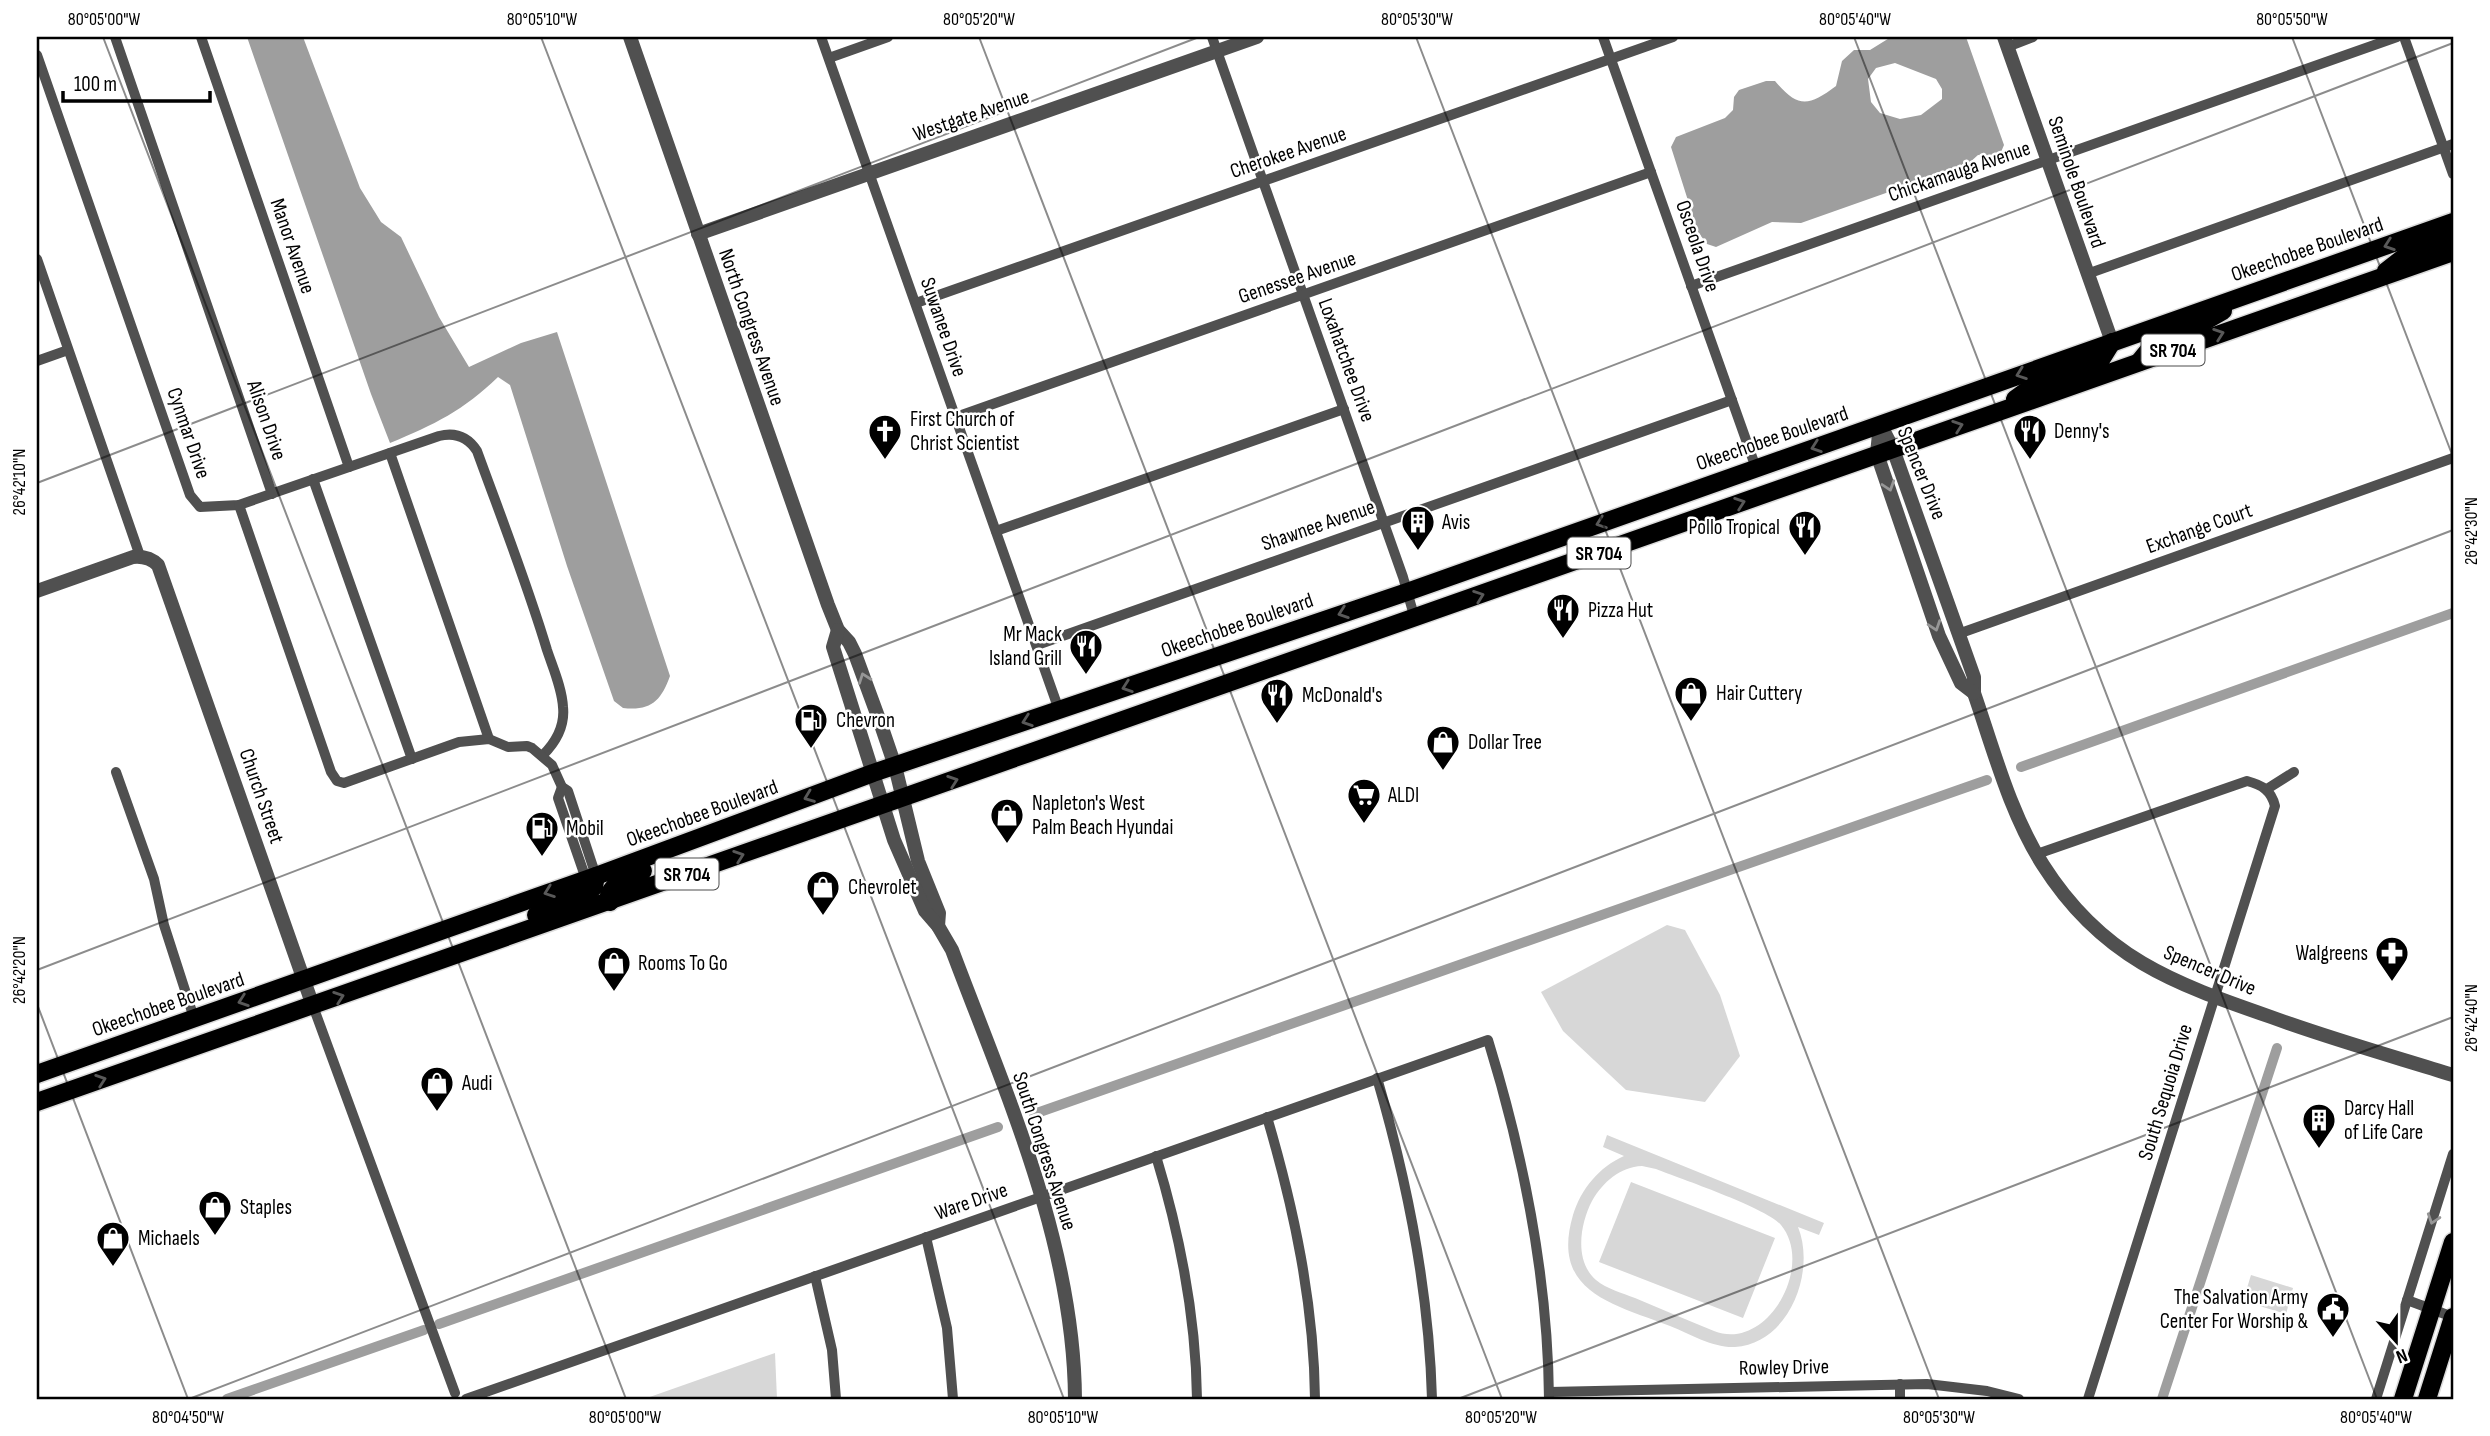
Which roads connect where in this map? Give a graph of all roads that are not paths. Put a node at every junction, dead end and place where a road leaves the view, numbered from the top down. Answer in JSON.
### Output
{"nodes":[{"id":1,"x":116,"y":37,"type":"edge"},
{"id":2,"x":201,"y":37,"type":"edge"},
{"id":3,"x":630,"y":37,"type":"edge"},
{"id":4,"x":821,"y":37,"type":"edge"},
{"id":5,"x":888,"y":37,"type":"edge"},
{"id":6,"x":1258,"y":37,"type":"edge"},
{"id":7,"x":1603,"y":37,"type":"edge"},
{"id":8,"x":1673,"y":37,"type":"edge"},
{"id":9,"x":2033,"y":37,"type":"edge"},
{"id":10,"x":2397,"y":37,"type":"edge"},
{"id":11,"x":2404,"y":37,"type":"edge"},
{"id":12,"x":2005,"y":42,"type":"edge"},
{"id":13,"x":1215,"y":44,"type":"edge"},
{"id":14,"x":37,"y":55,"type":"edge"},
{"id":15,"x":829,"y":58,"type":"junction"},
{"id":16,"x":1611,"y":58,"type":"junction"},
{"id":17,"x":2448,"y":146,"type":"edge"},
{"id":18,"x":2047,"y":160,"type":"junction"},
{"id":19,"x":1651,"y":172,"type":"junction"},
{"id":20,"x":870,"y":173,"type":"junction"},
{"id":21,"x":2453,"y":174,"type":"edge"},
{"id":22,"x":1263,"y":181,"type":"junction"},
{"id":23,"x":2453,"y":222,"type":"edge"},
{"id":24,"x":698,"y":234,"type":"junction"},
{"id":25,"x":2453,"y":238,"type":"edge"},
{"id":26,"x":2453,"y":252,"type":"edge"},
{"id":27,"x":37,"y":259,"type":"edge"},
{"id":28,"x":2087,"y":274,"type":"junction"},
{"id":29,"x":2375,"y":280,"type":"junction"},
{"id":30,"x":1691,"y":286,"type":"junction"},
{"id":31,"x":2256,"y":291,"type":"junction"},
{"id":32,"x":1303,"y":295,"type":"junction"},
{"id":33,"x":916,"y":303,"type":"junction"},
{"id":34,"x":2112,"y":342,"type":"junction"},
{"id":35,"x":68,"y":350,"type":"junction"},
{"id":36,"x":37,"y":361,"type":"edge"},
{"id":37,"x":2139,"y":362,"type":"junction"},
{"id":38,"x":1731,"y":400,"type":"junction"},
{"id":39,"x":1344,"y":408,"type":"junction"},
{"id":40,"x":1991,"y":414,"type":"junction"},
{"id":41,"x":956,"y":417,"type":"junction"},
{"id":42,"x":1880,"y":424,"type":"junction"},
{"id":43,"x":1885,"y":451,"type":"junction"},
{"id":44,"x":390,"y":453,"type":"junction"},
{"id":45,"x":2453,"y":458,"type":"edge"},
{"id":46,"x":349,"y":467,"type":"junction"},
{"id":47,"x":1756,"y":468,"type":"junction"},
{"id":48,"x":313,"y":480,"type":"junction"},
{"id":49,"x":272,"y":494,"type":"junction"},
{"id":50,"x":239,"y":505,"type":"junction"},
{"id":51,"x":1384,"y":522,"type":"junction"},
{"id":52,"x":996,"y":531,"type":"junction"},
{"id":53,"x":140,"y":556,"type":"junction"},
{"id":54,"x":1913,"y":561,"type":"junction"},
{"id":55,"x":1938,"y":576,"type":"junction"},
{"id":56,"x":37,"y":591,"type":"edge"},
{"id":57,"x":1407,"y":592,"type":"junction"},
{"id":58,"x":1415,"y":619,"type":"junction"},
{"id":59,"x":838,"y":630,"type":"junction"},
{"id":60,"x":1958,"y":634,"type":"junction"},
{"id":61,"x":1037,"y":645,"type":"junction"},
{"id":62,"x":1974,"y":694,"type":"junction"},
{"id":63,"x":1059,"y":709,"type":"junction"},
{"id":64,"x":489,"y":739,"type":"junction"},
{"id":65,"x":543,"y":755,"type":"junction"},
{"id":66,"x":412,"y":759,"type":"junction"},
{"id":67,"x":895,"y":766,"type":"junction"},
{"id":68,"x":116,"y":772,"type":"dead end"},
{"id":69,"x":2294,"y":772,"type":"dead end"},
{"id":70,"x":873,"y":773,"type":"junction"},
{"id":71,"x":2270,"y":793,"type":"junction"},
{"id":72,"x":902,"y":798,"type":"junction"},
{"id":73,"x":881,"y":806,"type":"junction"},
{"id":74,"x":671,"y":848,"type":"junction"},
{"id":75,"x":2036,"y":854,"type":"junction"},
{"id":76,"x":591,"y":878,"type":"junction"},
{"id":77,"x":610,"y":902,"type":"junction"},
{"id":78,"x":938,"y":926,"type":"junction"},
{"id":79,"x":512,"y":936,"type":"junction"},
{"id":80,"x":304,"y":980,"type":"junction"},
{"id":81,"x":2215,"y":998,"type":"junction"},
{"id":82,"x":313,"y":1006,"type":"junction"},
{"id":83,"x":194,"y":1018,"type":"junction"},
{"id":84,"x":133,"y":1040,"type":"junction"},
{"id":85,"x":43,"y":1072,"type":"edge"},
{"id":86,"x":2453,"y":1075,"type":"edge"},
{"id":87,"x":1377,"y":1078,"type":"junction"},
{"id":88,"x":37,"y":1087,"type":"edge"},
{"id":89,"x":58,"y":1095,"type":"junction"},
{"id":90,"x":37,"y":1102,"type":"edge"},
{"id":91,"x":1267,"y":1117,"type":"junction"},
{"id":92,"x":2453,"y":1154,"type":"edge"},
{"id":93,"x":1156,"y":1156,"type":"junction"},
{"id":94,"x":1041,"y":1197,"type":"junction"},
{"id":95,"x":926,"y":1237,"type":"junction"},
{"id":96,"x":2453,"y":1242,"type":"edge"},
{"id":97,"x":815,"y":1276,"type":"junction"},
{"id":98,"x":2407,"y":1300,"type":"junction"},
{"id":99,"x":2432,"y":1309,"type":"junction"},
{"id":100,"x":2453,"y":1317,"type":"edge"},
{"id":101,"x":1900,"y":1384,"type":"junction"},
{"id":102,"x":1783,"y":1386,"type":"junction"},
{"id":103,"x":1666,"y":1394,"type":"edge"},
{"id":104,"x":453,"y":1396,"type":"edge"},
{"id":105,"x":1549,"y":1396,"type":"edge"},
{"id":106,"x":466,"y":1399,"type":"edge"},
{"id":107,"x":836,"y":1399,"type":"edge"},
{"id":108,"x":953,"y":1399,"type":"edge"},
{"id":109,"x":1075,"y":1399,"type":"edge"},
{"id":110,"x":1198,"y":1399,"type":"edge"},
{"id":111,"x":1315,"y":1399,"type":"edge"},
{"id":112,"x":1432,"y":1399,"type":"edge"},
{"id":113,"x":1783,"y":1399,"type":"edge"},
{"id":114,"x":1900,"y":1399,"type":"edge"},
{"id":115,"x":2019,"y":1399,"type":"edge"},
{"id":116,"x":2088,"y":1399,"type":"edge"},
{"id":117,"x":2375,"y":1399,"type":"edge"},
{"id":118,"x":2403,"y":1399,"type":"edge"},
{"id":119,"x":2427,"y":1399,"type":"edge"}],
"edges":[{"from":1,"to":49,"type":"street","name":"Alison Drive"},
{"from":2,"to":46,"type":"street","name":"Manor Avenue"},
{"from":3,"to":24,"type":"street","name":"North Congress Avenue"},
{"from":4,"to":15,"type":"street","name":"Suwanee Drive"},
{"from":5,"to":15,"type":"street"},
{"from":6,"to":13,"type":"street","name":"Westgate Avenue"},
{"from":7,"to":16,"type":"street","name":"Osceola Drive"},
{"from":8,"to":16,"type":"street","name":"Cherokee Avenue"},
{"from":9,"to":12,"type":"street"},
{"from":10,"to":18,"type":"street","name":"Chickamauga Avenue"},
{"from":11,"to":17,"type":"street"},
{"from":12,"to":18,"type":"street","name":"Seminole Boulevard"},
{"from":13,"to":20,"type":"street","name":"Westgate Avenue"},
{"from":13,"to":22,"type":"street","name":"Loxahatchee Drive"},
{"from":14,"to":50,"type":"street","name":"Cynmar Drive"},
{"from":15,"to":20,"type":"street","name":"Suwanee Drive"},
{"from":16,"to":19,"type":"street","name":"Osceola Drive"},
{"from":16,"to":22,"type":"street","name":"Cherokee Avenue"},
{"from":17,"to":21,"type":"street"},
{"from":17,"to":28,"type":"street"},
{"from":18,"to":28,"type":"street","name":"Seminole Boulevard"},
{"from":18,"to":30,"type":"street","name":"Chickamauga Avenue"},
{"from":19,"to":30,"type":"street","name":"Osceola Drive"},
{"from":19,"to":32,"type":"street","name":"Genessee Avenue"},
{"from":20,"to":24,"type":"street","name":"Westgate Avenue"},
{"from":20,"to":33,"type":"street","name":"Suwanee Drive"},
{"from":22,"to":32,"type":"street","name":"Loxahatchee Drive"},
{"from":22,"to":33,"type":"street","name":"Cherokee Avenue"},
{"from":23,"to":31,"type":"main road","name":"Okeechobee Boulevard","number":"SR 704","one_way":true},
{"from":24,"to":59,"type":"street","name":"North Congress Avenue"},
{"from":25,"to":29,"type":"main road"},
{"from":26,"to":29,"type":"main road","number":"SR 704"},
{"from":27,"to":35,"type":"street"},
{"from":28,"to":34,"type":"street","name":"Seminole Boulevard"},
{"from":37,"to":29,"type":"main road","number":"SR 704","one_way":true},
{"from":30,"to":38,"type":"street","name":"Osceola Drive"},
{"from":31,"to":34,"type":"main road","name":"Okeechobee Boulevard","number":"SR 704"},
{"from":31,"to":37,"type":"main road"},
{"from":32,"to":39,"type":"street","name":"Loxahatchee Drive"},
{"from":32,"to":41,"type":"street","name":"Genessee Avenue"},
{"from":33,"to":41,"type":"street","name":"Suwanee Drive"},
{"from":34,"to":40,"type":"main road"},
{"from":34,"to":42,"type":"main road","name":"Okeechobee Boulevard","number":"SR 704","one_way":true},
{"from":35,"to":36,"type":"street"},
{"from":35,"to":53,"type":"street"},
{"from":37,"to":40,"type":"main road","number":"SR 704"},
{"from":38,"to":47,"type":"street","name":"Osceola Drive"},
{"from":38,"to":51,"type":"street","name":"Shawnee Avenue"},
{"from":39,"to":51,"type":"street","name":"Loxahatchee Drive"},
{"from":39,"to":52,"type":"street"},
{"from":43,"to":40,"type":"main road","number":"SR 704","one_way":true},
{"from":41,"to":52,"type":"street","name":"Suwanee Drive"},
{"from":42,"to":43,"type":"street","name":"Spencer Drive"},
{"from":42,"to":47,"type":"main road","name":"Okeechobee Boulevard","number":"SR 704","one_way":true},
{"from":43,"to":54,"type":"street","name":"Spencer Drive","one_way":true},
{"from":43,"to":55,"type":"street","name":"Spencer Drive"},
{"from":58,"to":43,"type":"main road","number":"SR 704","one_way":true},
{"from":44,"to":46,"type":"street"},
{"from":44,"to":64,"type":"street"},
{"from":44,"to":65,"type":"street"},
{"from":45,"to":60,"type":"street","name":"Exchange Court"},
{"from":46,"to":48,"type":"street"},
{"from":47,"to":57,"type":"main road","name":"Okeechobee Boulevard","number":"SR 704","one_way":true},
{"from":48,"to":49,"type":"street","name":"Alison Drive"},
{"from":48,"to":66,"type":"street"},
{"from":49,"to":50,"type":"street"},
{"from":50,"to":66,"type":"street"},
{"from":51,"to":57,"type":"street","name":"Loxahatchee Drive"},
{"from":51,"to":61,"type":"street","name":"Shawnee Avenue"},
{"from":52,"to":61,"type":"street","name":"Suwanee Drive"},
{"from":53,"to":56,"type":"street"},
{"from":53,"to":80,"type":"street","name":"Church Street"},
{"from":54,"to":55,"type":"street"},
{"from":54,"to":62,"type":"street","name":"Spencer Drive","one_way":true},
{"from":55,"to":60,"type":"street","name":"Spencer Drive"},
{"from":57,"to":58,"type":"street","name":"Loxahatchee Drive"},
{"from":57,"to":63,"type":"main road","name":"Okeechobee Boulevard","number":"SR 704","one_way":true},
{"from":72,"to":58,"type":"main road","number":"SR 704","one_way":true},
{"from":67,"to":59,"type":"street","name":"North Congress Avenue","one_way":true},
{"from":59,"to":70,"type":"street","name":"North Congress Avenue"},
{"from":60,"to":62,"type":"street","name":"Spencer Drive"},
{"from":61,"to":63,"type":"street","name":"Suwanee Drive"},
{"from":62,"to":75,"type":"street","name":"Spencer Drive"},
{"from":63,"to":67,"type":"main road","name":"Okeechobee Boulevard","number":"SR 704","one_way":true},
{"from":64,"to":65,"type":"street"},
{"from":64,"to":66,"type":"street"},
{"from":65,"to":76,"type":"street"},
{"from":67,"to":70,"type":"main road","name":"Okeechobee Boulevard","number":"SR 704"},
{"from":67,"to":72,"type":"street","name":"North Congress Avenue"},
{"from":68,"to":83,"type":"street"},
{"from":69,"to":71,"type":"street"},
{"from":70,"to":73,"type":"street","name":"North Congress Avenue"},
{"from":70,"to":74,"type":"main road","name":"Okeechobee Boulevard","number":"SR 704","one_way":true},
{"from":71,"to":75,"type":"street"},
{"from":71,"to":81,"type":"street","name":"South Sequoia Drive"},
{"from":72,"to":73,"type":"main road","number":"SR 704"},
{"from":72,"to":78,"type":"street","name":"South Congress Avenue"},
{"from":77,"to":73,"type":"main road","number":"SR 704","one_way":true},
{"from":73,"to":78,"type":"street","name":"South Congress Avenue"},
{"from":74,"to":76,"type":"main road","name":"Okeechobee Boulevard","number":"SR 704"},
{"from":74,"to":77,"type":"main road"},
{"from":75,"to":81,"type":"street","name":"Spencer Drive"},
{"from":76,"to":79,"type":"main road"},
{"from":76,"to":80,"type":"main road","name":"Okeechobee Boulevard","number":"SR 704","one_way":true},
{"from":77,"to":79,"type":"main road","number":"SR 704"},
{"from":78,"to":94,"type":"street","name":"South Congress Avenue"},
{"from":82,"to":79,"type":"main road","number":"SR 704","one_way":true},
{"from":80,"to":82,"type":"street","name":"Church Street"},
{"from":80,"to":83,"type":"main road","name":"Okeechobee Boulevard","number":"SR 704","one_way":true},
{"from":81,"to":86,"type":"street","name":"Spencer Drive"},
{"from":81,"to":116,"type":"street","name":"South Sequoia Drive"},
{"from":89,"to":82,"type":"main road","number":"SR 704","one_way":true},
{"from":82,"to":104,"type":"street"},
{"from":83,"to":84,"type":"main road","name":"Okeechobee Boulevard","number":"SR 704"},
{"from":84,"to":85,"type":"main road","name":"Okeechobee Boulevard","number":"SR 704"},
{"from":84,"to":89,"type":"main road"},
{"from":85,"to":88,"type":"main road"},
{"from":87,"to":91,"type":"street","name":"Ware Drive"},
{"from":87,"to":105,"type":"street","name":"Ware Drive"},
{"from":87,"to":112,"type":"street"},
{"from":89,"to":90,"type":"main road","number":"SR 704"},
{"from":91,"to":93,"type":"street","name":"Ware Drive"},
{"from":91,"to":111,"type":"street"},
{"from":92,"to":98,"type":"street","one_way":true},
{"from":93,"to":94,"type":"street","name":"Ware Drive"},
{"from":93,"to":110,"type":"street"},
{"from":94,"to":95,"type":"street","name":"Ware Drive"},
{"from":94,"to":109,"type":"street","name":"South Congress Avenue"},
{"from":95,"to":97,"type":"street","name":"Ware Drive"},
{"from":95,"to":108,"type":"street"},
{"from":96,"to":99,"type":"main road"},
{"from":97,"to":106,"type":"street","name":"Ware Drive"},
{"from":97,"to":107,"type":"street"},
{"from":98,"to":99,"type":"street"},
{"from":98,"to":117,"type":"street"},
{"from":99,"to":100,"type":"street"},
{"from":99,"to":118,"type":"main road"},
{"from":100,"to":119,"type":"main road"},
{"from":101,"to":102,"type":"street","name":"Rowley Drive"},
{"from":101,"to":114,"type":"street"},
{"from":101,"to":115,"type":"street","name":"Rowley Drive"},
{"from":102,"to":103,"type":"street","name":"Rowley Drive"},
{"from":102,"to":113,"type":"street"},
{"from":103,"to":105,"type":"street","name":"Rowley Drive"},
{"from":104,"to":106,"type":"street"}]}
